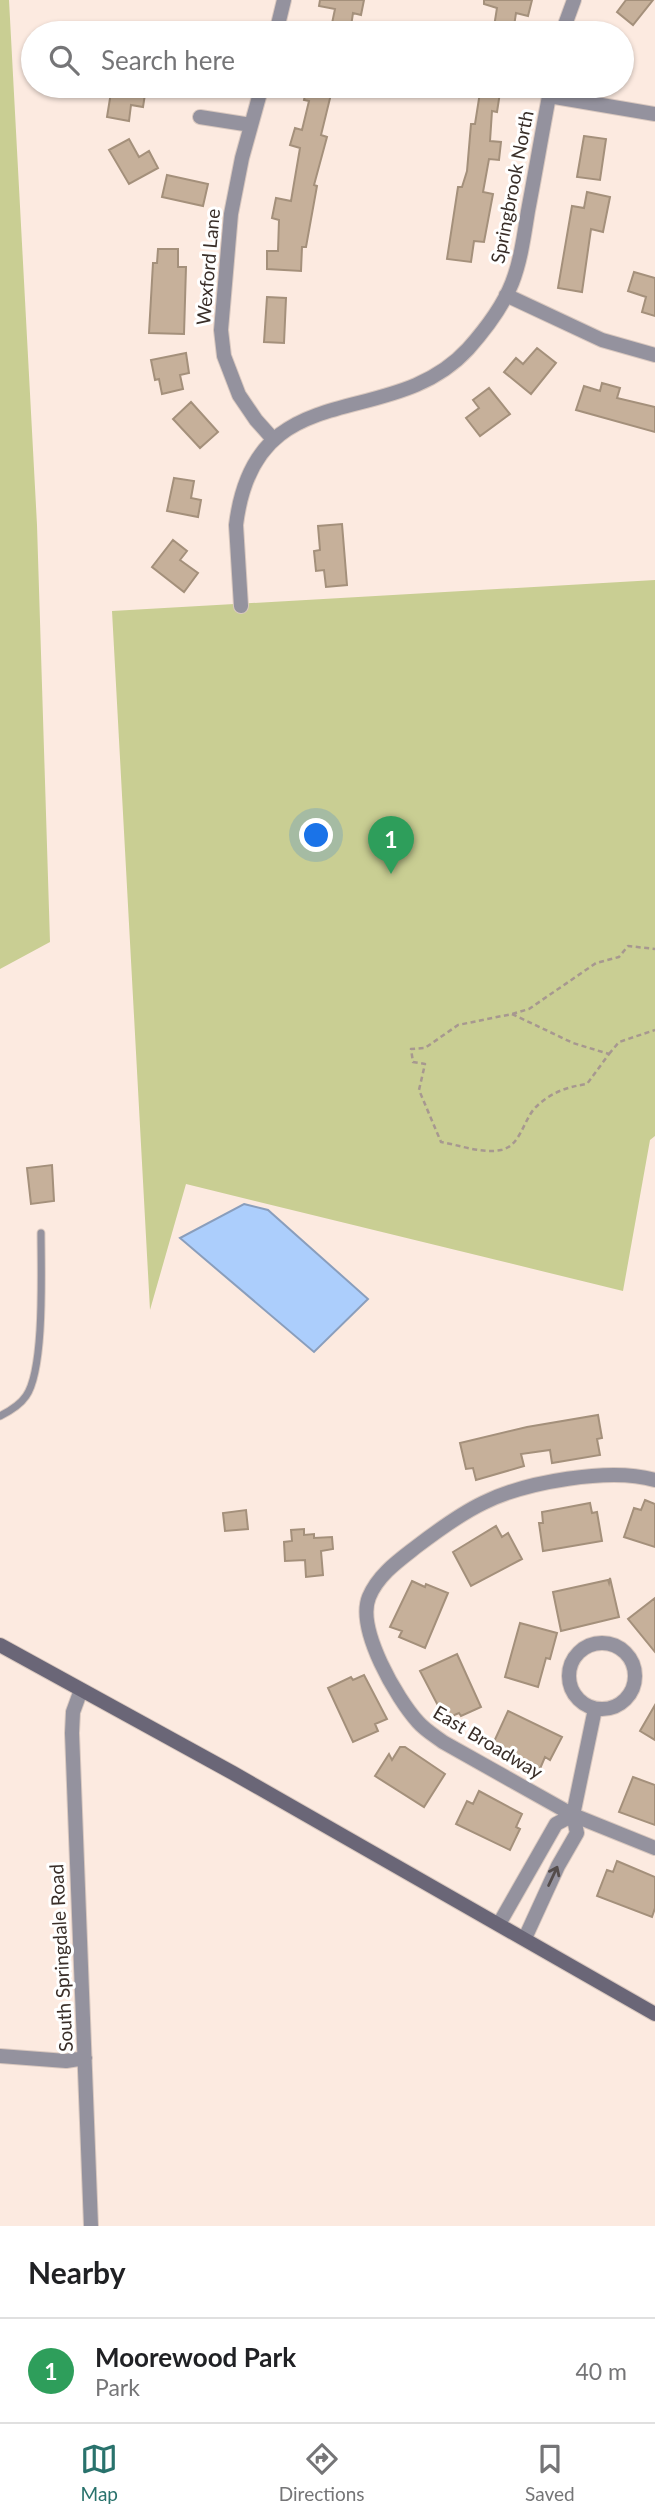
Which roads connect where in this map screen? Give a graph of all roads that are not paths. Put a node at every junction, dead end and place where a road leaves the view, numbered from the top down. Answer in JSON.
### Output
{"nodes":[{"id":1,"x":284,"y":0,"type":"edge"},
{"id":2,"x":574,"y":0,"type":"edge"},
{"id":3,"x":279,"y":21,"type":"edge"},
{"id":4,"x":566,"y":21,"type":"edge"},
{"id":5,"x":259,"y":98,"type":"edge"},
{"id":6,"x":549,"y":98,"type":"edge"},
{"id":7,"x":582,"y":98,"type":"edge"},
{"id":8,"x":655,"y":114,"type":"edge"},
{"id":9,"x":200,"y":117,"type":"dead end"},
{"id":10,"x":251,"y":125,"type":"junction"},
{"id":11,"x":506,"y":295,"type":"junction"},
{"id":12,"x":655,"y":355,"type":"edge"},
{"id":13,"x":273,"y":439,"type":"junction"},
{"id":14,"x":241,"y":606,"type":"dead end"},
{"id":15,"x":41,"y":1233,"type":"dead end"},
{"id":16,"x":0,"y":1416,"type":"edge"},
{"id":17,"x":655,"y":1480,"type":"edge"},
{"id":18,"x":0,"y":1645,"type":"edge"},
{"id":19,"x":81,"y":1690,"type":"junction"},
{"id":20,"x":595,"y":1709,"type":"junction"},
{"id":21,"x":573,"y":1815,"type":"junction"},
{"id":22,"x":655,"y":1848,"type":"edge"},
{"id":23,"x":499,"y":1924,"type":"junction"},
{"id":24,"x":524,"y":1938,"type":"junction"},
{"id":25,"x":655,"y":2014,"type":"edge"},
{"id":26,"x":0,"y":2056,"type":"edge"},
{"id":27,"x":85,"y":2058,"type":"junction"},
{"id":28,"x":91,"y":2226,"type":"edge"}],
"edges":[{"from":1,"to":3,"type":"street"},
{"from":2,"to":4,"type":"street"},
{"from":5,"to":10,"type":"street","name":"Wexford Lane"},
{"from":6,"to":11,"type":"street","name":"Springbrook North"},
{"from":7,"to":8,"type":"street"},
{"from":9,"to":10,"type":"street"},
{"from":10,"to":13,"type":"street","name":"Wexford Lane"},
{"from":11,"to":12,"type":"street"},
{"from":11,"to":13,"type":"street","name":"Springbrook North"},
{"from":13,"to":14,"type":"street","name":"Springbrook North"},
{"from":15,"to":16,"type":"lane"},
{"from":17,"to":21,"type":"street","name":"East Broadway"},
{"from":18,"to":19,"type":"main road"},
{"from":19,"to":23,"type":"main road"},
{"from":19,"to":27,"type":"street","name":"South Springdale Road"},
{"from":20,"to":20,"type":"street"},
{"from":20,"to":21,"type":"street"},
{"from":21,"to":22,"type":"street","name":"East Broadway"},
{"from":21,"to":23,"type":"street"},
{"from":24,"to":21,"type":"street","one_way":true},
{"from":23,"to":24,"type":"main road"},
{"from":24,"to":25,"type":"main road"},
{"from":26,"to":27,"type":"street"},
{"from":27,"to":28,"type":"street","name":"South Springdale Road"}]}
